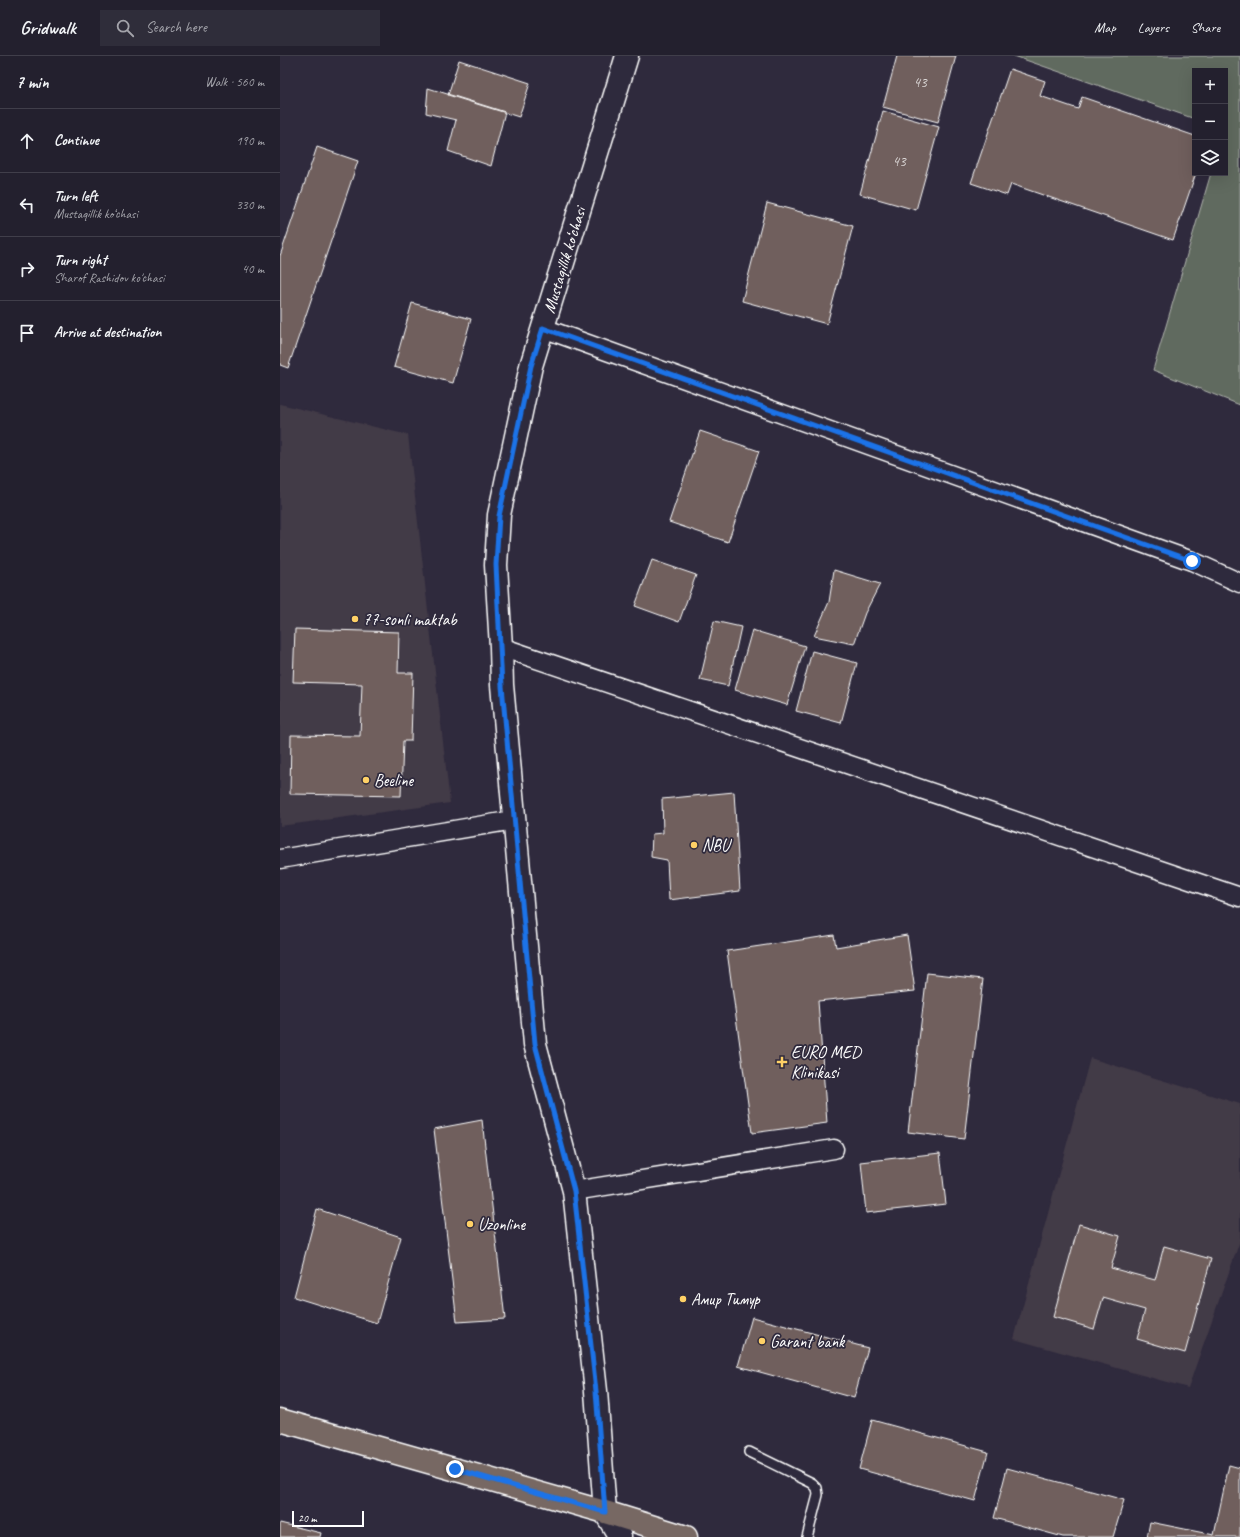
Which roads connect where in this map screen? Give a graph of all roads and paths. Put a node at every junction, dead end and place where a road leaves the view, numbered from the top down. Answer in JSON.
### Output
{"nodes":[{"id":1,"x":627,"y":56,"type":"edge"},
{"id":2,"x":543,"y":328,"type":"junction"},
{"id":3,"x":1240,"y":583,"type":"edge"},
{"id":4,"x":501,"y":647,"type":"junction"},
{"id":5,"x":514,"y":820,"type":"junction"},
{"id":6,"x":280,"y":859,"type":"edge"},
{"id":7,"x":1240,"y":897,"type":"edge"},
{"id":8,"x":834,"y":1150,"type":"dead end"},
{"id":9,"x":574,"y":1191,"type":"junction"},
{"id":10,"x":280,"y":1420,"type":"edge"},
{"id":11,"x":749,"y":1452,"type":"dead end"},
{"id":12,"x":605,"y":1512,"type":"junction"},
{"id":13,"x":620,"y":1537,"type":"edge"},
{"id":14,"x":686,"y":1537,"type":"edge"},
{"id":15,"x":807,"y":1537,"type":"edge"}],
"edges":[{"from":1,"to":2,"type":"street","name":"Mustaqillik ko‘chasi"},
{"from":2,"to":3,"type":"street"},
{"from":2,"to":4,"type":"street","name":"Mustaqillik ko‘chasi"},
{"from":4,"to":5,"type":"street","name":"Mustaqillik ko‘chasi"},
{"from":4,"to":7,"type":"street"},
{"from":5,"to":6,"type":"street"},
{"from":5,"to":9,"type":"street","name":"Mustaqillik ko‘chasi"},
{"from":8,"to":9,"type":"street"},
{"from":9,"to":12,"type":"street","name":"Mustaqillik ko‘chasi"},
{"from":10,"to":12,"type":"main road"},
{"from":11,"to":15,"type":"lane"},
{"from":12,"to":13,"type":"street"},
{"from":12,"to":14,"type":"main road"}]}
